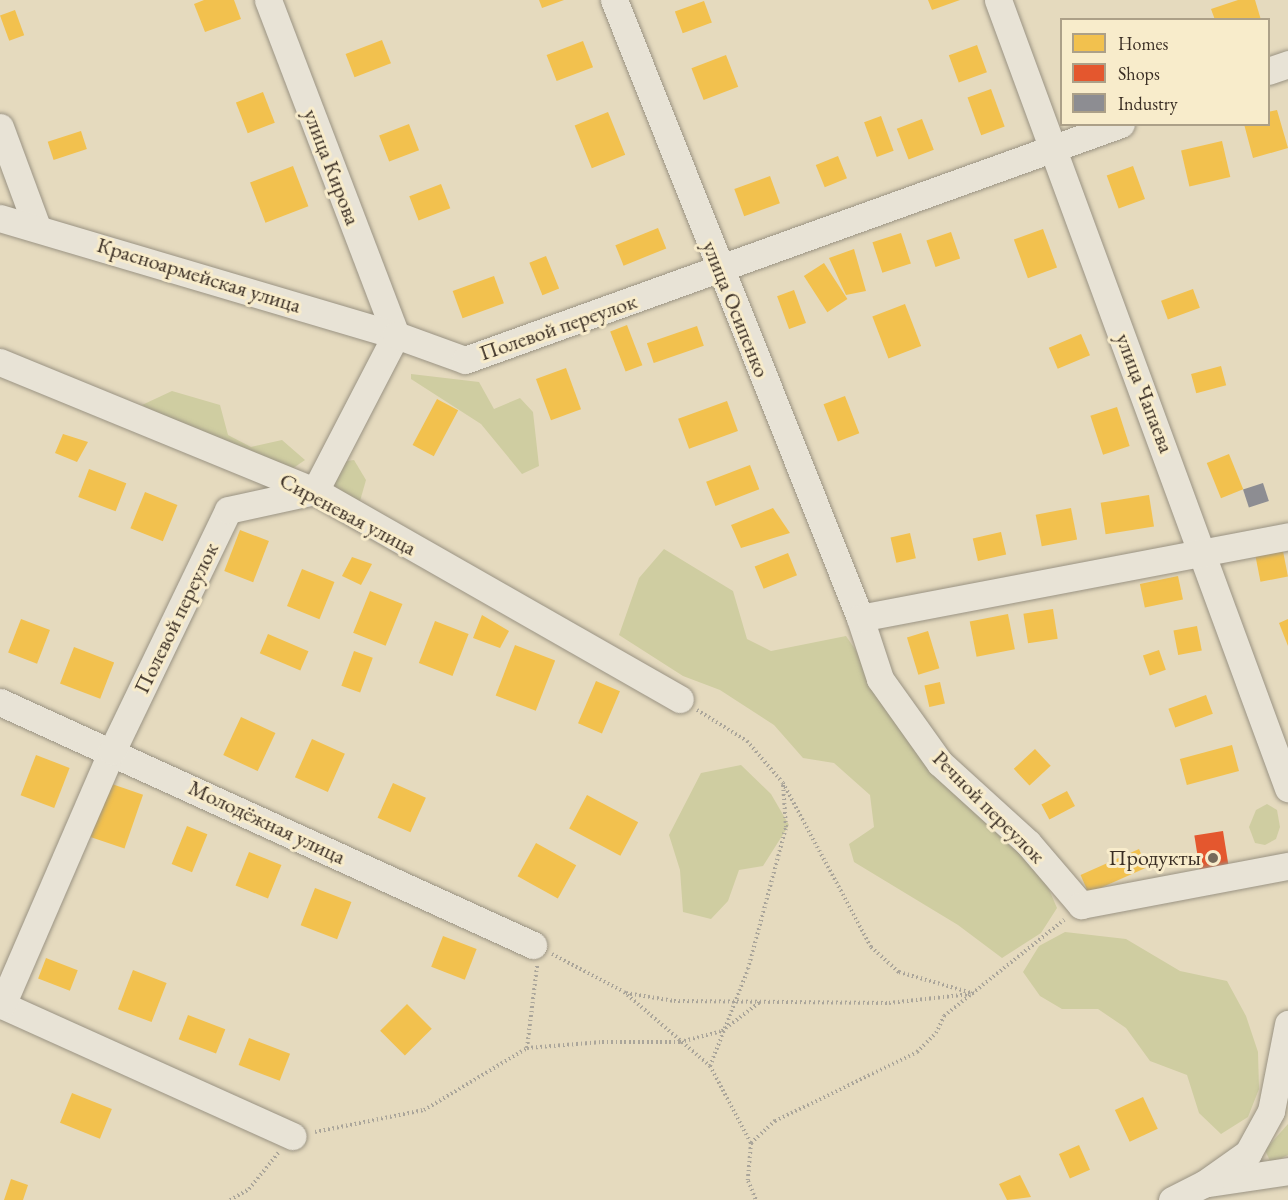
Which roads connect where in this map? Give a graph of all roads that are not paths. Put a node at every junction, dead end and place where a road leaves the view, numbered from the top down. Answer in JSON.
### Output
{"nodes":[{"id":1,"x":268,"y":0,"type":"edge"},
{"id":2,"x":614,"y":0,"type":"edge"},
{"id":3,"x":998,"y":0,"type":"edge"},
{"id":4,"x":1288,"y":64,"type":"edge"},
{"id":5,"x":1270,"y":71,"type":"edge"},
{"id":6,"x":1115,"y":126,"type":"edge"},
{"id":7,"x":0,"y":127,"type":"edge"},
{"id":8,"x":1053,"y":149,"type":"junction"},
{"id":9,"x":0,"y":218,"type":"edge"},
{"id":10,"x":37,"y":227,"type":"junction"},
{"id":11,"x":721,"y":271,"type":"junction"},
{"id":12,"x":396,"y":335,"type":"junction"},
{"id":13,"x":0,"y":362,"type":"edge"},
{"id":14,"x":315,"y":492,"type":"junction"},
{"id":15,"x":1288,"y":536,"type":"edge"},
{"id":16,"x":1203,"y":549,"type":"junction"},
{"id":17,"x":860,"y":618,"type":"junction"},
{"id":18,"x":680,"y":699,"type":"road end"},
{"id":19,"x":0,"y":702,"type":"edge"},
{"id":20,"x":112,"y":751,"type":"junction"},
{"id":21,"x":1288,"y":788,"type":"edge"},
{"id":22,"x":1288,"y":866,"type":"edge"},
{"id":23,"x":533,"y":945,"type":"road end"},
{"id":24,"x":1,"y":1004,"type":"edge"},
{"id":25,"x":1288,"y":1024,"type":"edge"},
{"id":26,"x":293,"y":1136,"type":"road end"},
{"id":27,"x":1288,"y":1171,"type":"edge"},
{"id":28,"x":1204,"y":1184,"type":"junction"},
{"id":29,"x":1174,"y":1199,"type":"edge"}],
"edges":[{"from":1,"to":12,"type":"street","name":"улица Кирова"},
{"from":2,"to":11,"type":"street","name":"улица Осипенко"},
{"from":3,"to":8,"type":"street","name":"улица Чапаева"},
{"from":4,"to":5,"type":"street"},
{"from":6,"to":8,"type":"street","name":"Полевой переулок"},
{"from":7,"to":10,"type":"street"},
{"from":8,"to":11,"type":"street","name":"Полевой переулок"},
{"from":8,"to":16,"type":"street","name":"улица Чапаева"},
{"from":9,"to":10,"type":"street","name":"Красноармейская улица"},
{"from":10,"to":12,"type":"street","name":"Красноармейская улица"},
{"from":11,"to":12,"type":"street","name":"Полевой переулок"},
{"from":11,"to":17,"type":"street","name":"улица Осипенко"},
{"from":12,"to":14,"type":"street"},
{"from":13,"to":14,"type":"street","name":"Сиреневая улица"},
{"from":14,"to":18,"type":"street","name":"Сиреневая улица"},
{"from":14,"to":20,"type":"street","name":"Полевой переулок"},
{"from":15,"to":16,"type":"street"},
{"from":16,"to":17,"type":"street"},
{"from":16,"to":21,"type":"street","name":"улица Чапаева"},
{"from":17,"to":22,"type":"street","name":"Речной переулок"},
{"from":19,"to":20,"type":"street","name":"Молодёжная улица"},
{"from":20,"to":23,"type":"street","name":"Молодёжная улица"},
{"from":20,"to":24,"type":"street"},
{"from":24,"to":26,"type":"street"},
{"from":25,"to":28,"type":"street"},
{"from":27,"to":28,"type":"street"},
{"from":28,"to":29,"type":"street"}]}
